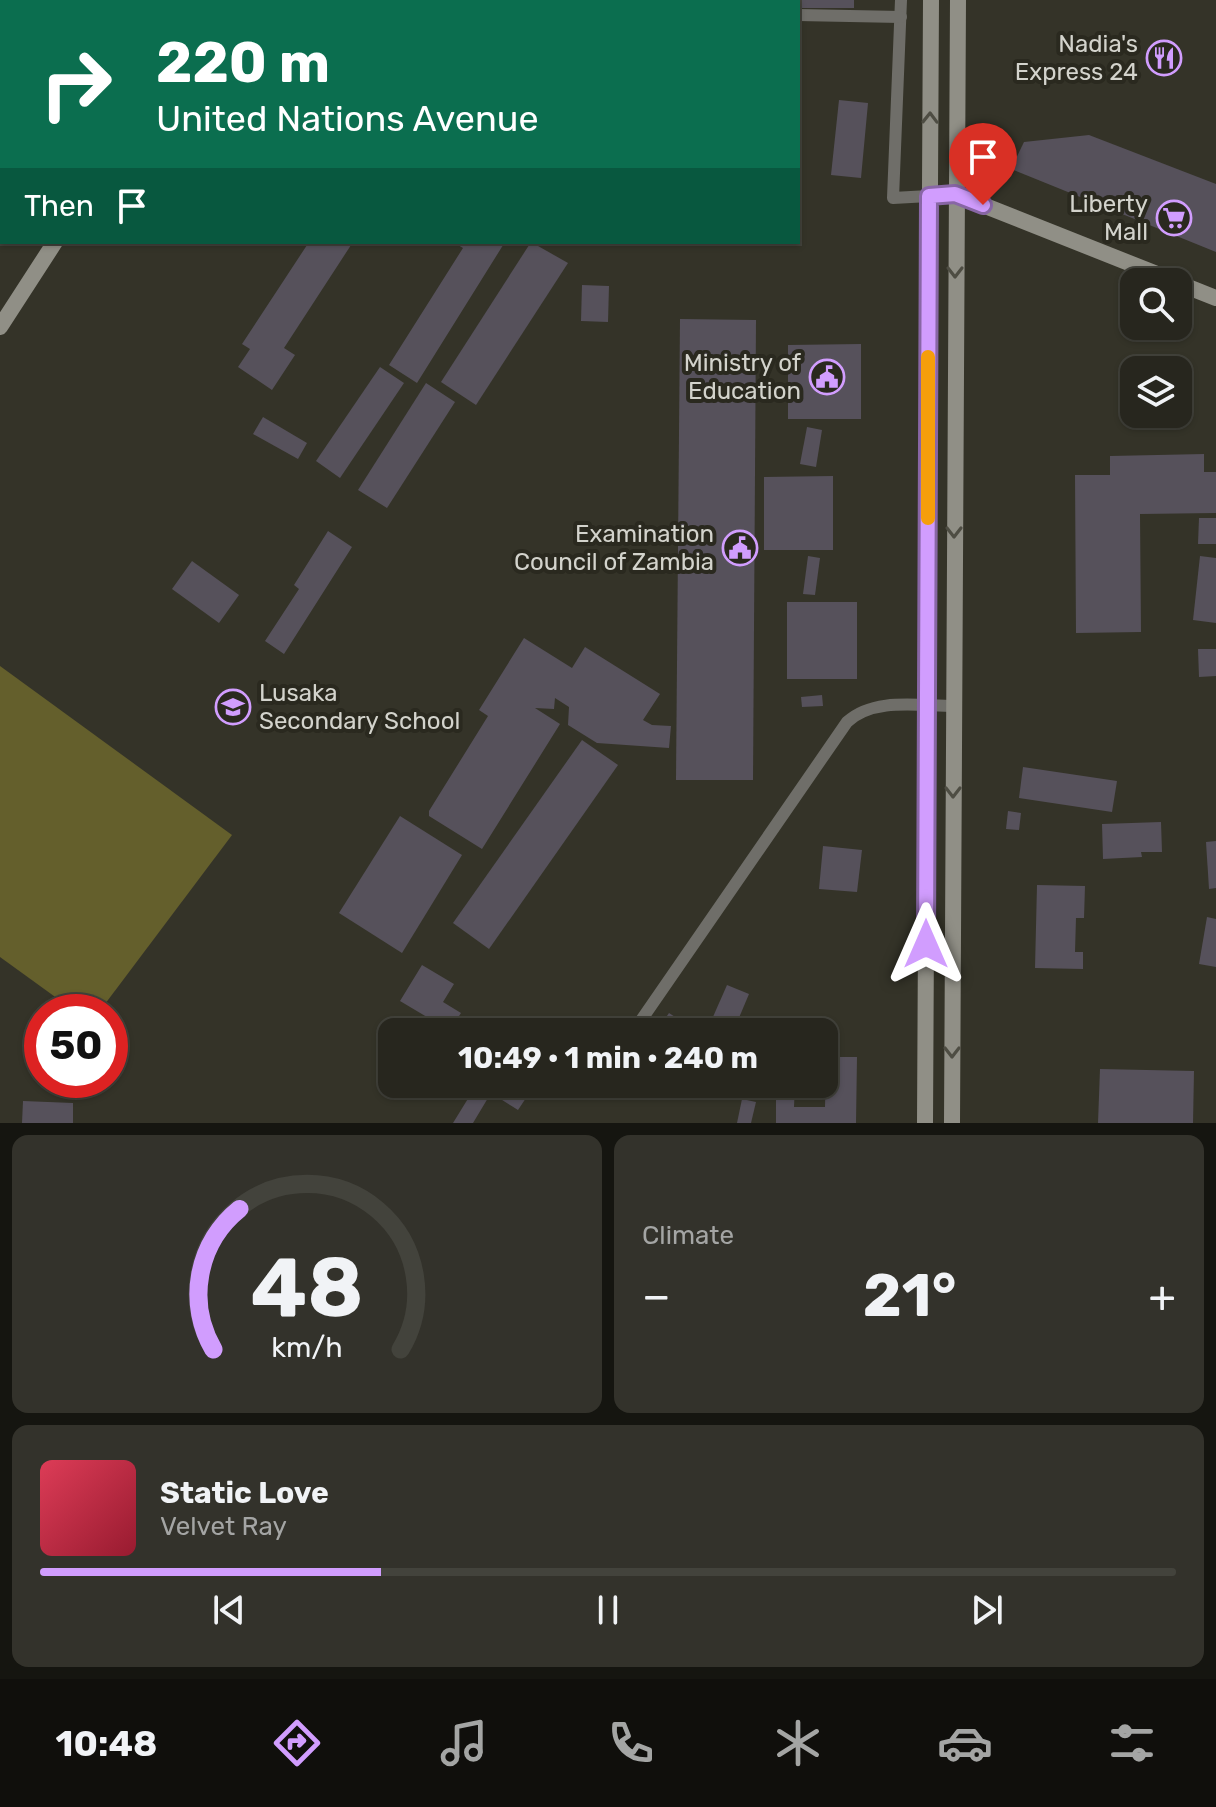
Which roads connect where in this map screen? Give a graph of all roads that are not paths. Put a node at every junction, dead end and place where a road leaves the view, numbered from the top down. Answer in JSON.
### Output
{"nodes":[{"id":1,"x":901,"y":0,"type":"edge"},
{"id":2,"x":931,"y":0,"type":"edge"},
{"id":3,"x":958,"y":0,"type":"edge"},
{"id":4,"x":800,"y":15,"type":"edge"},
{"id":5,"x":901,"y":17,"type":"junction"},
{"id":6,"x":955,"y":194,"type":"junction"},
{"id":7,"x":929,"y":196,"type":"junction"},
{"id":8,"x":54,"y":244,"type":"edge"},
{"id":9,"x":1142,"y":268,"type":"edge"},
{"id":10,"x":1192,"y":288,"type":"edge"},
{"id":11,"x":1216,"y":298,"type":"edge"},
{"id":12,"x":0,"y":327,"type":"edge"},
{"id":13,"x":927,"y":706,"type":"junction"},
{"id":14,"x":954,"y":706,"type":"junction"},
{"id":15,"x":643,"y":1018,"type":"edge"},
{"id":16,"x":925,"y":1123,"type":"edge"},
{"id":17,"x":952,"y":1123,"type":"edge"}],
"edges":[{"from":1,"to":5,"type":"lane"},
{"from":7,"to":2,"type":"main road","one_way":true},
{"from":3,"to":6,"type":"main road"},
{"from":4,"to":5,"type":"lane"},
{"from":5,"to":7,"type":"lane"},
{"from":6,"to":7,"type":"main road"},
{"from":6,"to":9,"type":"main road"},
{"from":6,"to":14,"type":"main road","one_way":true},
{"from":7,"to":13,"type":"main road"},
{"from":8,"to":12,"type":"main road"},
{"from":10,"to":11,"type":"main road"},
{"from":13,"to":14,"type":"lane"},
{"from":13,"to":15,"type":"lane"},
{"from":13,"to":16,"type":"main road"},
{"from":14,"to":17,"type":"main road","one_way":true}]}
